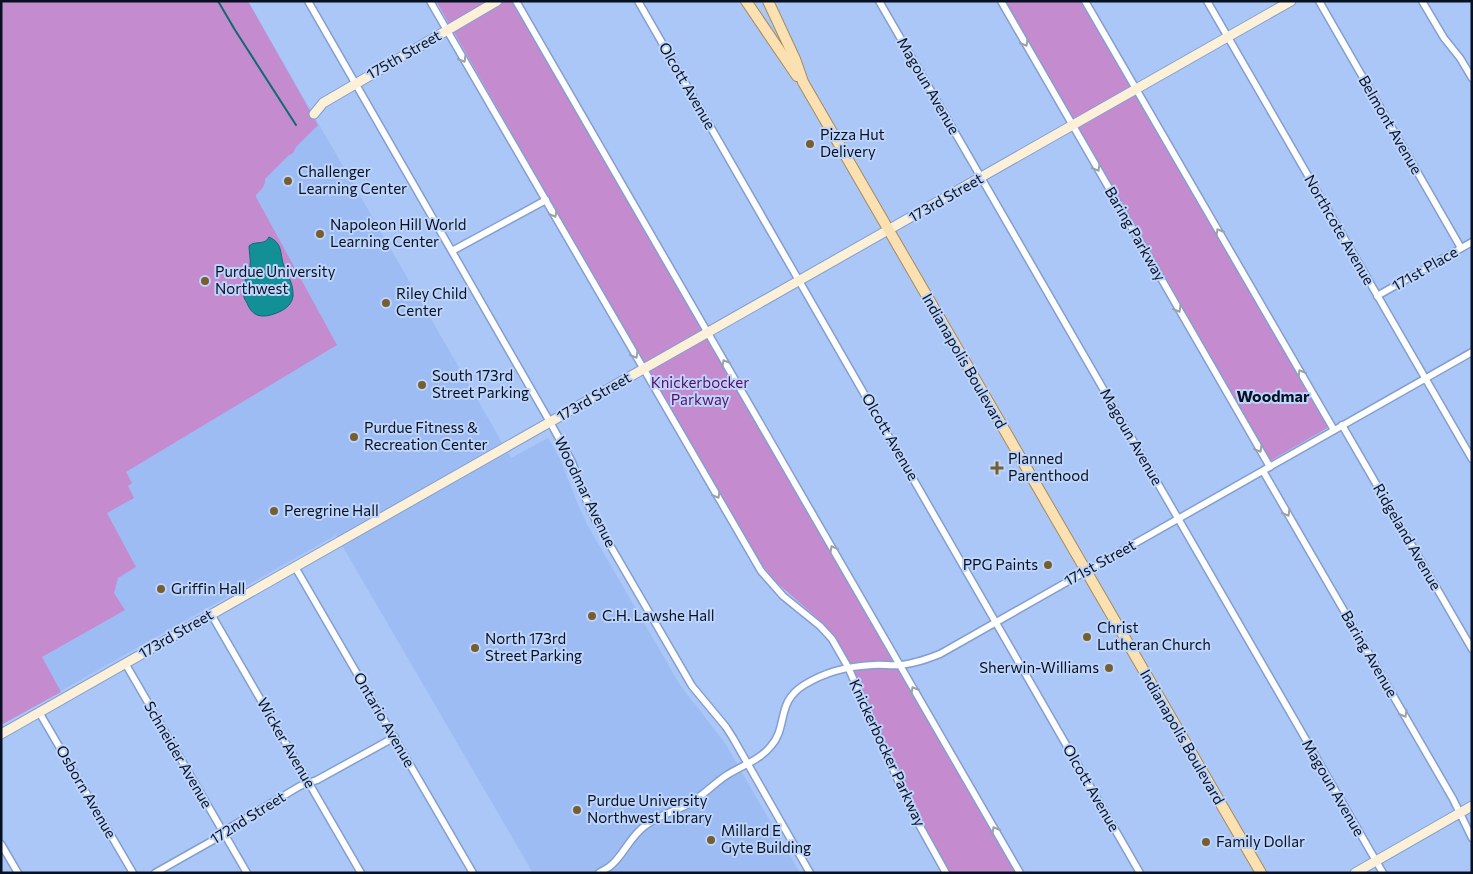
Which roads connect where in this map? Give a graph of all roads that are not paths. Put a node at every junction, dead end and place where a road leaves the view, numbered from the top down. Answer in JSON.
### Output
{"nodes":[{"id":1,"x":308,"y":1,"type":"edge"},
{"id":2,"x":430,"y":1,"type":"edge"},
{"id":3,"x":497,"y":1,"type":"edge"},
{"id":4,"x":516,"y":1,"type":"edge"},
{"id":5,"x":638,"y":1,"type":"edge"},
{"id":6,"x":766,"y":1,"type":"edge"},
{"id":7,"x":879,"y":1,"type":"edge"},
{"id":8,"x":1001,"y":1,"type":"edge"},
{"id":9,"x":1085,"y":1,"type":"edge"},
{"id":10,"x":1207,"y":1,"type":"edge"},
{"id":11,"x":1291,"y":1,"type":"edge"},
{"id":12,"x":1319,"y":1,"type":"edge"},
{"id":13,"x":1422,"y":1,"type":"edge"},
{"id":14,"x":748,"y":5,"type":"edge"},
{"id":15,"x":447,"y":30,"type":"junction"},
{"id":16,"x":783,"y":32,"type":"junction"},
{"id":17,"x":1228,"y":37,"type":"junction"},
{"id":18,"x":771,"y":39,"type":"junction"},
{"id":19,"x":1472,"y":78,"type":"edge"},
{"id":20,"x":803,"y":82,"type":"junction"},
{"id":21,"x":355,"y":84,"type":"junction"},
{"id":22,"x":1136,"y":89,"type":"junction"},
{"id":23,"x":314,"y":114,"type":"dead end"},
{"id":24,"x":1073,"y":126,"type":"junction"},
{"id":25,"x":982,"y":178,"type":"junction"},
{"id":26,"x":546,"y":200,"type":"junction"},
{"id":27,"x":889,"y":230,"type":"junction"},
{"id":28,"x":1472,"y":242,"type":"edge"},
{"id":29,"x":1462,"y":248,"type":"junction"},
{"id":30,"x":452,"y":251,"type":"junction"},
{"id":31,"x":800,"y":281,"type":"junction"},
{"id":32,"x":1377,"y":296,"type":"junction"},
{"id":33,"x":707,"y":332,"type":"junction"},
{"id":34,"x":1472,"y":352,"type":"edge"},
{"id":35,"x":643,"y":369,"type":"junction"},
{"id":36,"x":1425,"y":378,"type":"junction"},
{"id":37,"x":550,"y":422,"type":"junction"},
{"id":38,"x":1342,"y":426,"type":"junction"},
{"id":39,"x":1334,"y":430,"type":"junction"},
{"id":40,"x":1472,"y":459,"type":"edge"},
{"id":41,"x":1270,"y":467,"type":"junction"},
{"id":42,"x":1263,"y":471,"type":"junction"},
{"id":43,"x":1178,"y":519,"type":"junction"},
{"id":44,"x":295,"y":567,"type":"junction"},
{"id":45,"x":1085,"y":571,"type":"junction"},
{"id":46,"x":211,"y":614,"type":"junction"},
{"id":47,"x":996,"y":622,"type":"junction"},
{"id":48,"x":1472,"y":649,"type":"edge"},
{"id":49,"x":125,"y":663,"type":"junction"},
{"id":50,"x":900,"y":665,"type":"junction"},
{"id":51,"x":848,"y":667,"type":"junction"},
{"id":52,"x":39,"y":712,"type":"junction"},
{"id":53,"x":1,"y":734,"type":"edge"},
{"id":54,"x":394,"y":737,"type":"junction"},
{"id":55,"x":747,"y":764,"type":"junction"},
{"id":56,"x":309,"y":783,"type":"junction"},
{"id":57,"x":1472,"y":806,"type":"edge"},
{"id":58,"x":1459,"y":813,"type":"junction"},
{"id":59,"x":223,"y":833,"type":"junction"},
{"id":60,"x":1472,"y":838,"type":"edge"},
{"id":61,"x":1,"y":844,"type":"edge"},
{"id":62,"x":1376,"y":861,"type":"junction"},
{"id":63,"x":18,"y":873,"type":"edge"},
{"id":64,"x":133,"y":873,"type":"edge"},
{"id":65,"x":155,"y":873,"type":"edge"},
{"id":66,"x":247,"y":873,"type":"edge"},
{"id":67,"x":361,"y":873,"type":"edge"},
{"id":68,"x":473,"y":873,"type":"edge"},
{"id":69,"x":599,"y":873,"type":"edge"},
{"id":70,"x":810,"y":873,"type":"edge"},
{"id":71,"x":946,"y":873,"type":"edge"},
{"id":72,"x":1020,"y":873,"type":"edge"},
{"id":73,"x":1140,"y":873,"type":"edge"},
{"id":74,"x":1260,"y":873,"type":"edge"},
{"id":75,"x":1355,"y":873,"type":"edge"},
{"id":76,"x":1383,"y":873,"type":"edge"}],
"edges":[{"from":1,"to":21,"type":"street","name":"Woodmar Avenue"},
{"from":2,"to":15,"type":"street","name":"Knickerbocker Parkway"},
{"from":3,"to":15,"type":"street","name":"175th Street"},
{"from":4,"to":33,"type":"street"},
{"from":5,"to":31,"type":"street","name":"Olcott Avenue"},
{"from":6,"to":14,"type":"main road"},
{"from":6,"to":16,"type":"main road","name":"Indianapolis Boulevard"},
{"from":7,"to":25,"type":"street","name":"Magoun Avenue"},
{"from":8,"to":24,"type":"street","name":"Baring Parkway","one_way":true},
{"from":9,"to":22,"type":"street"},
{"from":10,"to":17,"type":"street","name":"Northcote Avenue"},
{"from":11,"to":17,"type":"street","name":"173rd Street"},
{"from":12,"to":29,"type":"street","name":"Belmont Avenue"},
{"from":13,"to":19,"type":"street"},
{"from":14,"to":18,"type":"main road","name":"Indianapolis Boulevard"},
{"from":15,"to":21,"type":"street","name":"175th Street"},
{"from":15,"to":26,"type":"street","name":"Knickerbocker Parkway","one_way":true},
{"from":16,"to":18,"type":"main road"},
{"from":16,"to":20,"type":"main road","name":"Indianapolis Boulevard"},
{"from":17,"to":22,"type":"street","name":"173rd Street"},
{"from":17,"to":32,"type":"street","name":"Northcote Avenue"},
{"from":18,"to":20,"type":"main road","name":"Indianapolis Boulevard"},
{"from":20,"to":27,"type":"main road","name":"Indianapolis Boulevard"},
{"from":21,"to":23,"type":"street","name":"175th Street"},
{"from":21,"to":30,"type":"street","name":"Woodmar Avenue"},
{"from":22,"to":24,"type":"street","name":"173rd Street"},
{"from":39,"to":22,"type":"street","one_way":true},
{"from":24,"to":25,"type":"street","name":"173rd Street"},
{"from":24,"to":41,"type":"street","name":"Baring Parkway","one_way":true},
{"from":25,"to":27,"type":"street","name":"173rd Street"},
{"from":25,"to":43,"type":"street","name":"Magoun Avenue"},
{"from":26,"to":30,"type":"street"},
{"from":26,"to":35,"type":"street","name":"Knickerbocker Parkway","one_way":true},
{"from":27,"to":31,"type":"street","name":"173rd Street"},
{"from":27,"to":45,"type":"main road","name":"Indianapolis Boulevard"},
{"from":28,"to":29,"type":"street","name":"171st Place"},
{"from":29,"to":32,"type":"street","name":"171st Place"},
{"from":30,"to":37,"type":"street","name":"Woodmar Avenue"},
{"from":31,"to":33,"type":"street","name":"173rd Street"},
{"from":31,"to":47,"type":"street","name":"Olcott Avenue"},
{"from":32,"to":36,"type":"street","name":"Northcote Avenue"},
{"from":33,"to":35,"type":"street","name":"173rd Street"},
{"from":50,"to":33,"type":"street","one_way":true},
{"from":34,"to":36,"type":"street","name":"171st Street"},
{"from":35,"to":37,"type":"street","name":"173rd Street"},
{"from":35,"to":51,"type":"street","name":"Knickerbocker Parkway","one_way":true},
{"from":36,"to":38,"type":"street","name":"171st Street"},
{"from":36,"to":40,"type":"street","name":"Northcote Avenue"},
{"from":37,"to":44,"type":"street","name":"173rd Street"},
{"from":37,"to":55,"type":"street","name":"Woodmar Avenue"},
{"from":38,"to":39,"type":"street","name":"171st Street"},
{"from":38,"to":48,"type":"street","name":"Ridgeland Avenue"},
{"from":39,"to":41,"type":"street","name":"171st Street"},
{"from":41,"to":42,"type":"street","name":"171st Street"},
{"from":42,"to":43,"type":"street","name":"171st Street"},
{"from":42,"to":58,"type":"street","name":"Baring Avenue","one_way":true},
{"from":43,"to":45,"type":"street","name":"171st Street"},
{"from":43,"to":62,"type":"street","name":"Magoun Avenue"},
{"from":44,"to":46,"type":"street","name":"173rd Street"},
{"from":44,"to":54,"type":"street","name":"Ontario Avenue"},
{"from":45,"to":47,"type":"street","name":"171st Street"},
{"from":45,"to":74,"type":"main road","name":"Indianapolis Boulevard"},
{"from":46,"to":49,"type":"street","name":"173rd Street"},
{"from":46,"to":56,"type":"street","name":"Wicker Avenue"},
{"from":47,"to":50,"type":"street","name":"171st Street"},
{"from":47,"to":73,"type":"street","name":"Olcott Avenue"},
{"from":49,"to":52,"type":"street","name":"173rd Street"},
{"from":49,"to":59,"type":"street","name":"Schneider Avenue"},
{"from":50,"to":51,"type":"street","name":"171st Street"},
{"from":72,"to":50,"type":"street","one_way":true},
{"from":51,"to":55,"type":"street","name":"171st Street"},
{"from":51,"to":71,"type":"street","name":"Knickerbocker Parkway"},
{"from":52,"to":53,"type":"street","name":"173rd Street"},
{"from":52,"to":64,"type":"street","name":"Osborn Avenue"},
{"from":54,"to":56,"type":"street","name":"172nd Street"},
{"from":54,"to":68,"type":"street","name":"Ontario Avenue"},
{"from":55,"to":69,"type":"street","name":"171st Street"},
{"from":55,"to":70,"type":"street","name":"Woodmar Avenue"},
{"from":56,"to":59,"type":"street","name":"172nd Street"},
{"from":56,"to":67,"type":"street","name":"Wicker Avenue"},
{"from":57,"to":58,"type":"street"},
{"from":58,"to":60,"type":"street","name":"Baring Avenue"},
{"from":58,"to":62,"type":"street"},
{"from":59,"to":65,"type":"street","name":"172nd Street"},
{"from":59,"to":66,"type":"street","name":"Schneider Avenue"},
{"from":61,"to":63,"type":"street"},
{"from":62,"to":75,"type":"street"},
{"from":62,"to":76,"type":"street","name":"Magoun Avenue"}]}
